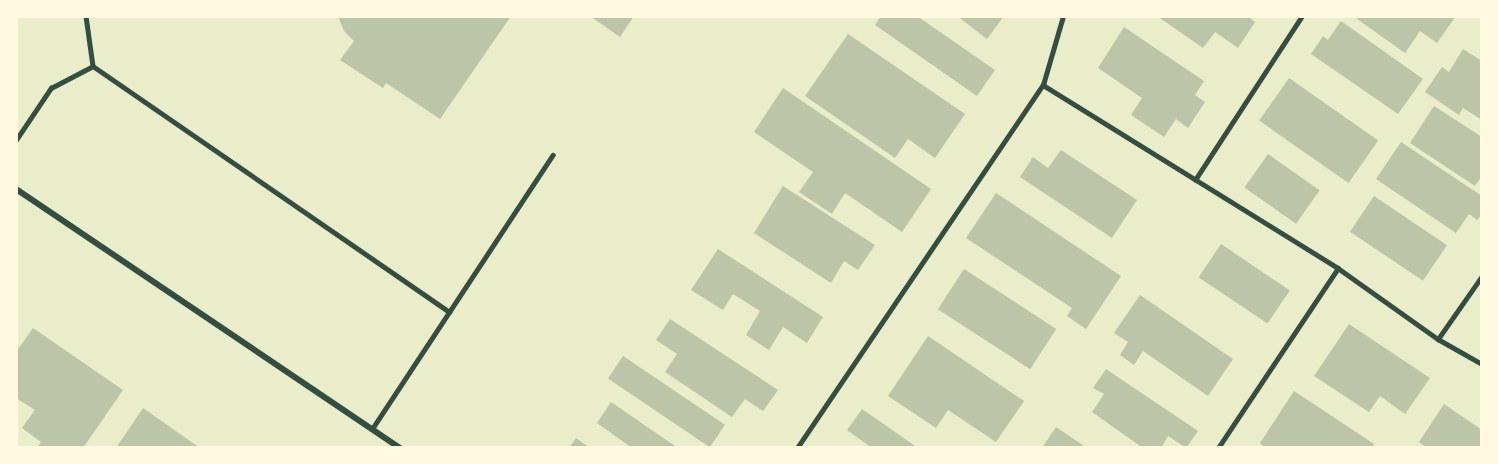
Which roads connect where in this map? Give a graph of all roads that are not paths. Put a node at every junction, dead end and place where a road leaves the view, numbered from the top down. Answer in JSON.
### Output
{"nodes":[{"id":1,"x":86,"y":16,"type":"edge"},
{"id":2,"x":1063,"y":16,"type":"edge"},
{"id":3,"x":1302,"y":16,"type":"edge"},
{"id":4,"x":93,"y":66,"type":"junction"},
{"id":5,"x":1043,"y":85,"type":"junction"},
{"id":6,"x":16,"y":140,"type":"edge"},
{"id":7,"x":552,"y":155,"type":"dead end"},
{"id":8,"x":1196,"y":180,"type":"junction"},
{"id":9,"x":16,"y":189,"type":"edge"},
{"id":10,"x":1338,"y":268,"type":"junction"},
{"id":11,"x":1482,"y":276,"type":"edge"},
{"id":12,"x":449,"y":312,"type":"junction"},
{"id":13,"x":1438,"y":339,"type":"junction"},
{"id":14,"x":1482,"y":364,"type":"edge"},
{"id":15,"x":372,"y":429,"type":"junction"},
{"id":16,"x":400,"y":447,"type":"edge"},
{"id":17,"x":797,"y":447,"type":"edge"},
{"id":18,"x":1218,"y":447,"type":"edge"}],
"edges":[{"from":1,"to":4,"type":"lane"},
{"from":2,"to":5,"type":"lane"},
{"from":3,"to":8,"type":"lane"},
{"from":4,"to":6,"type":"lane"},
{"from":4,"to":12,"type":"lane"},
{"from":5,"to":8,"type":"lane"},
{"from":5,"to":17,"type":"lane"},
{"from":7,"to":12,"type":"lane"},
{"from":8,"to":10,"type":"lane"},
{"from":9,"to":15,"type":"street"},
{"from":10,"to":13,"type":"lane"},
{"from":10,"to":18,"type":"lane"},
{"from":11,"to":13,"type":"lane"},
{"from":12,"to":15,"type":"lane"},
{"from":13,"to":14,"type":"lane"},
{"from":15,"to":16,"type":"street"}]}
